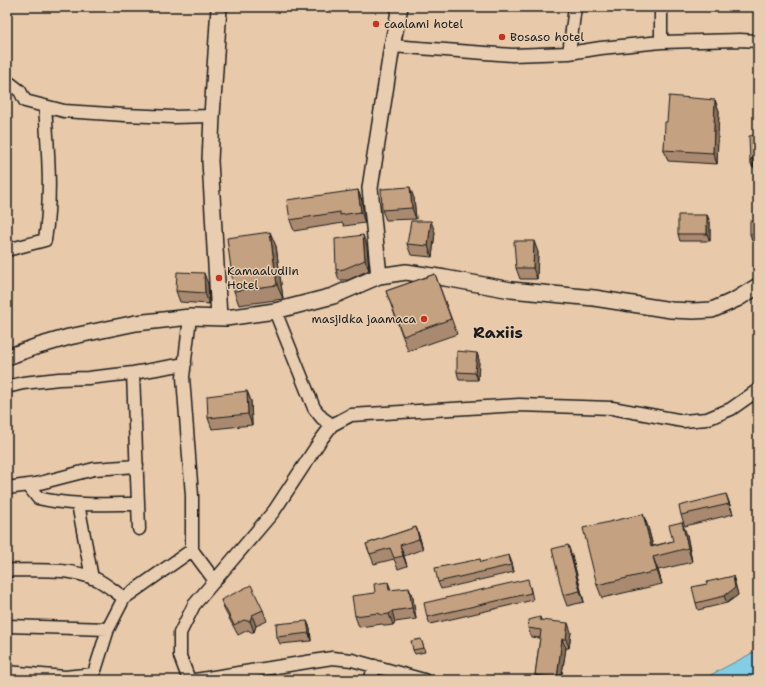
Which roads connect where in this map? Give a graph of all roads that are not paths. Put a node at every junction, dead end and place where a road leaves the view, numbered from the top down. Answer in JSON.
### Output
{"nodes":[{"id":1,"x":219,"y":7,"type":"edge"},
{"id":2,"x":400,"y":7,"type":"edge"},
{"id":3,"x":575,"y":7,"type":"edge"},
{"id":4,"x":661,"y":7,"type":"edge"},
{"id":5,"x":758,"y":41,"type":"edge"},
{"id":6,"x":660,"y":42,"type":"junction"},
{"id":7,"x":392,"y":46,"type":"junction"},
{"id":8,"x":569,"y":53,"type":"junction"},
{"id":9,"x":7,"y":81,"type":"edge"},
{"id":10,"x":45,"y":106,"type":"junction"},
{"id":11,"x":212,"y":116,"type":"junction"},
{"id":12,"x":7,"y":250,"type":"edge"},
{"id":13,"x":379,"y":276,"type":"junction"},
{"id":14,"x":758,"y":286,"type":"edge"},
{"id":15,"x":275,"y":311,"type":"junction"},
{"id":16,"x":190,"y":317,"type":"junction"},
{"id":17,"x":219,"y":318,"type":"junction"},
{"id":18,"x":7,"y":358,"type":"edge"},
{"id":19,"x":185,"y":364,"type":"junction"},
{"id":20,"x":133,"y":373,"type":"junction"},
{"id":21,"x":7,"y":387,"type":"edge"},
{"id":22,"x":758,"y":390,"type":"edge"},
{"id":23,"x":332,"y":425,"type":"junction"},
{"id":24,"x":137,"y":466,"type":"junction"},
{"id":25,"x":28,"y":485,"type":"junction"},
{"id":26,"x":7,"y":488,"type":"edge"},
{"id":27,"x":78,"y":504,"type":"junction"},
{"id":28,"x":138,"y":504,"type":"junction"},
{"id":29,"x":139,"y":530,"type":"dead end"},
{"id":30,"x":192,"y":550,"type":"junction"},
{"id":31,"x":7,"y":570,"type":"edge"},
{"id":32,"x":92,"y":578,"type":"junction"},
{"id":33,"x":215,"y":581,"type":"junction"},
{"id":34,"x":124,"y":598,"type":"junction"},
{"id":35,"x":7,"y":626,"type":"edge"},
{"id":36,"x":108,"y":629,"type":"junction"},
{"id":37,"x":375,"y":666,"type":"junction"},
{"id":38,"x":7,"y":672,"type":"edge"},
{"id":39,"x":93,"y":677,"type":"edge"},
{"id":40,"x":189,"y":680,"type":"edge"},
{"id":41,"x":195,"y":680,"type":"edge"},
{"id":42,"x":370,"y":680,"type":"edge"},
{"id":43,"x":424,"y":680,"type":"edge"}],
"edges":[{"from":1,"to":11,"type":"street"},
{"from":2,"to":7,"type":"street"},
{"from":3,"to":8,"type":"street"},
{"from":4,"to":6,"type":"street"},
{"from":5,"to":6,"type":"street"},
{"from":6,"to":8,"type":"street"},
{"from":7,"to":8,"type":"street"},
{"from":7,"to":13,"type":"street"},
{"from":9,"to":10,"type":"street"},
{"from":10,"to":11,"type":"street"},
{"from":10,"to":12,"type":"street"},
{"from":11,"to":17,"type":"street"},
{"from":13,"to":14,"type":"street"},
{"from":13,"to":15,"type":"street"},
{"from":15,"to":17,"type":"street"},
{"from":15,"to":23,"type":"street"},
{"from":16,"to":17,"type":"street"},
{"from":16,"to":18,"type":"street"},
{"from":16,"to":19,"type":"street"},
{"from":19,"to":20,"type":"street"},
{"from":19,"to":30,"type":"street"},
{"from":20,"to":21,"type":"street"},
{"from":20,"to":24,"type":"street"},
{"from":22,"to":23,"type":"street"},
{"from":23,"to":33,"type":"street"},
{"from":24,"to":25,"type":"street"},
{"from":24,"to":28,"type":"street"},
{"from":25,"to":26,"type":"street"},
{"from":25,"to":27,"type":"street"},
{"from":27,"to":28,"type":"street"},
{"from":27,"to":32,"type":"street"},
{"from":28,"to":29,"type":"street"},
{"from":30,"to":33,"type":"street"},
{"from":30,"to":34,"type":"street"},
{"from":31,"to":32,"type":"street"},
{"from":32,"to":34,"type":"street"},
{"from":33,"to":40,"type":"street"},
{"from":34,"to":36,"type":"street"},
{"from":35,"to":36,"type":"street"},
{"from":36,"to":39,"type":"street"},
{"from":37,"to":41,"type":"street"},
{"from":37,"to":42,"type":"street"},
{"from":37,"to":43,"type":"street"},
{"from":38,"to":39,"type":"street"}]}
